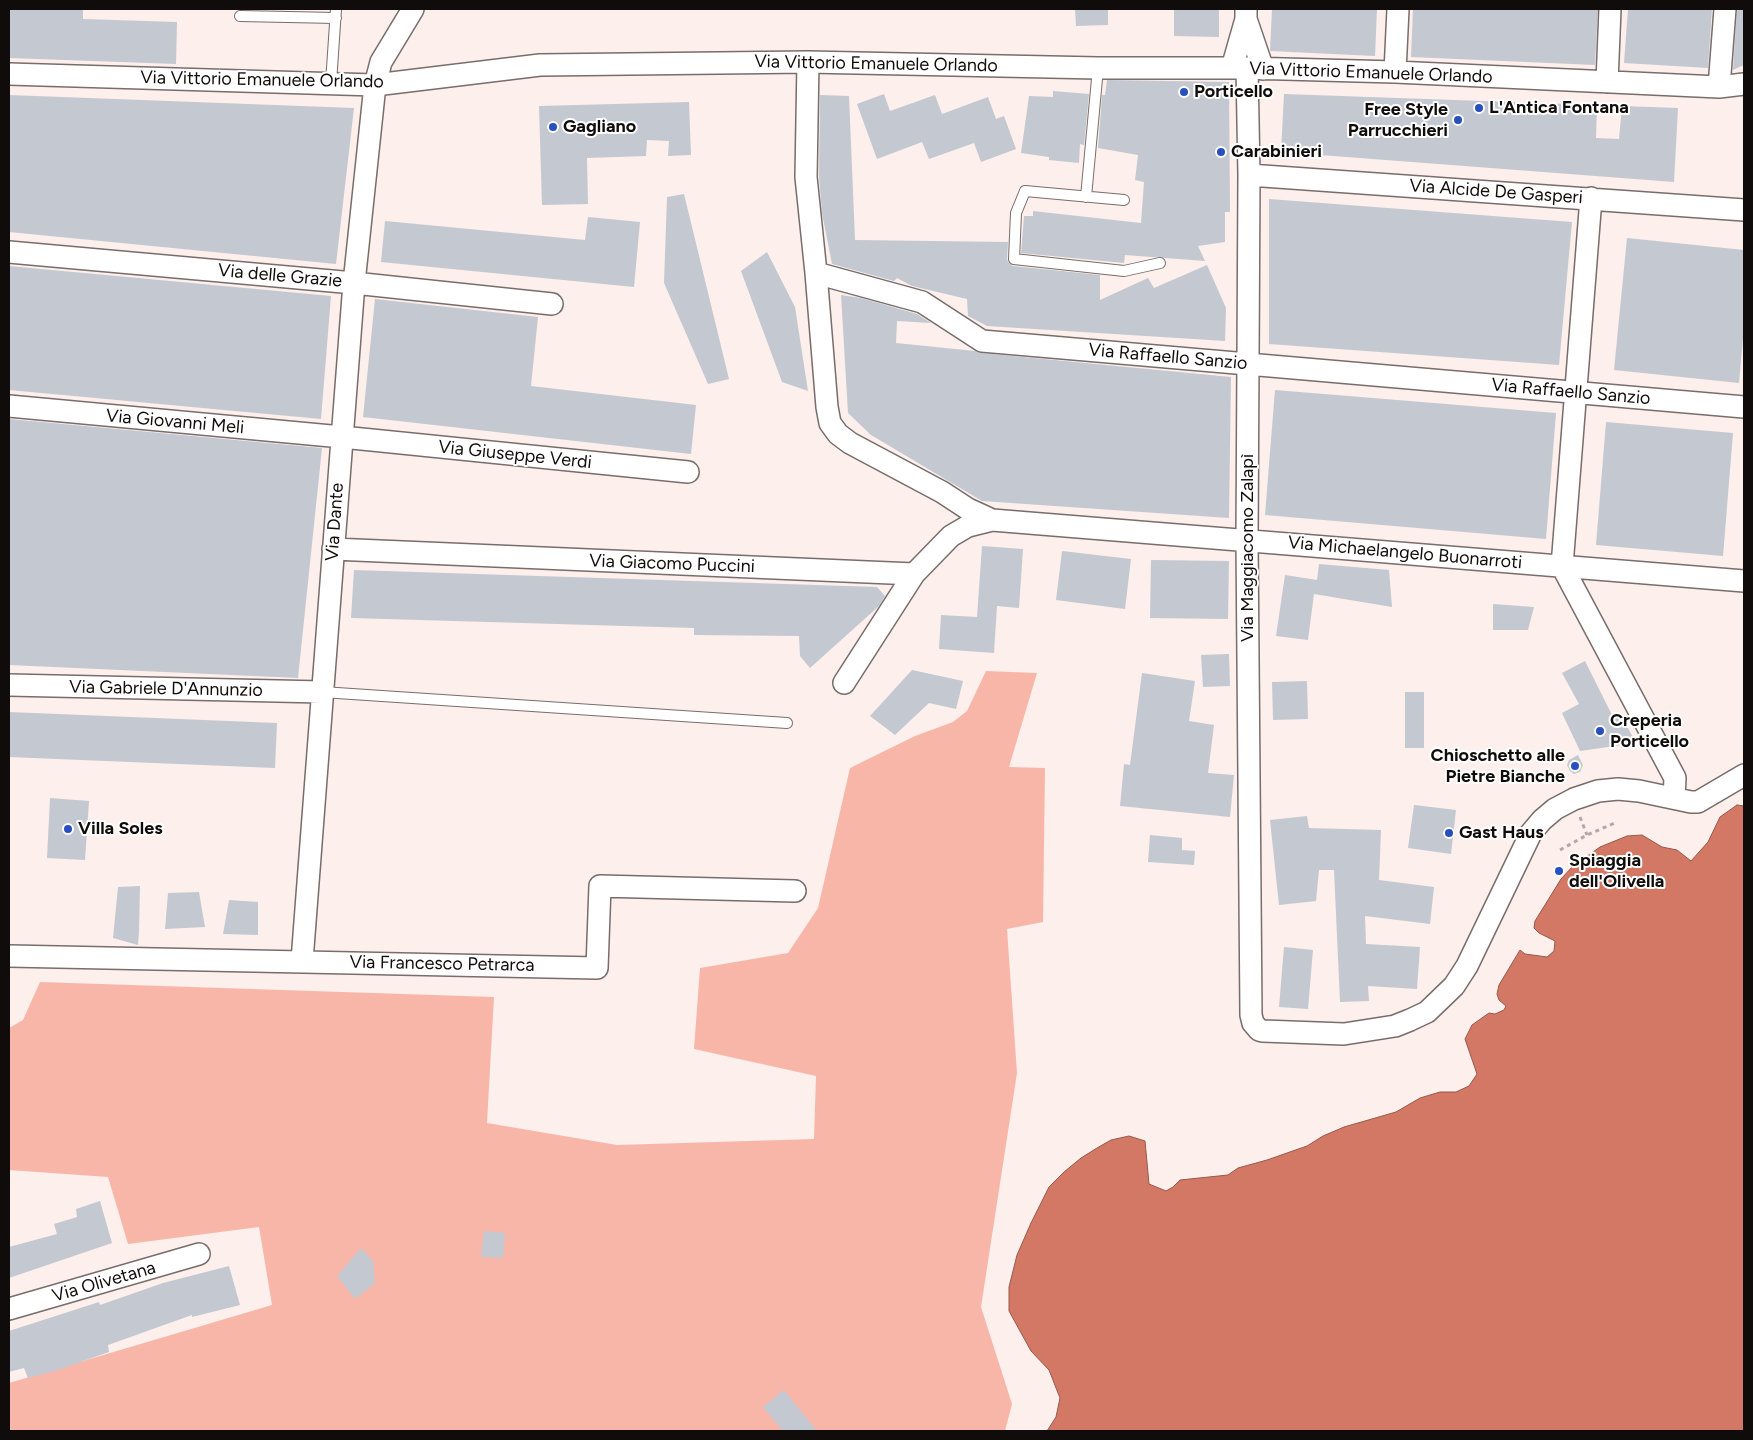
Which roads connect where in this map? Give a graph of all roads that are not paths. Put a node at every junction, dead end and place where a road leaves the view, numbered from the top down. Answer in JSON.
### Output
{"nodes":[{"id":1,"x":413,"y":9,"type":"edge"},
{"id":2,"x":1398,"y":9,"type":"edge"},
{"id":3,"x":1610,"y":9,"type":"edge"},
{"id":4,"x":1724,"y":9,"type":"edge"},
{"id":5,"x":336,"y":14,"type":"edge"},
{"id":6,"x":1246,"y":14,"type":"edge"},
{"id":7,"x":240,"y":16,"type":"dead end"},
{"id":8,"x":808,"y":62,"type":"junction"},
{"id":9,"x":1098,"y":68,"type":"junction"},
{"id":10,"x":1247,"y":69,"type":"junction"},
{"id":11,"x":1395,"y":72,"type":"junction"},
{"id":12,"x":9,"y":74,"type":"edge"},
{"id":13,"x":1607,"y":82,"type":"junction"},
{"id":14,"x":331,"y":83,"type":"junction"},
{"id":15,"x":1736,"y":84,"type":"edge"},
{"id":16,"x":375,"y":85,"type":"junction"},
{"id":17,"x":1249,"y":175,"type":"junction"},
{"id":18,"x":1086,"y":197,"type":"junction"},
{"id":19,"x":1591,"y":198,"type":"junction"},
{"id":20,"x":1124,"y":200,"type":"dead end"},
{"id":21,"x":1744,"y":210,"type":"edge"},
{"id":22,"x":9,"y":252,"type":"edge"},
{"id":23,"x":1160,"y":263,"type":"dead end"},
{"id":24,"x":816,"y":273,"type":"junction"},
{"id":25,"x":354,"y":283,"type":"junction"},
{"id":26,"x":552,"y":304,"type":"dead end"},
{"id":27,"x":1248,"y":364,"type":"junction"},
{"id":28,"x":1576,"y":392,"type":"junction"},
{"id":29,"x":9,"y":406,"type":"edge"},
{"id":30,"x":1744,"y":406,"type":"edge"},
{"id":31,"x":342,"y":437,"type":"junction"},
{"id":32,"x":688,"y":472,"type":"dead end"},
{"id":33,"x":992,"y":520,"type":"junction"},
{"id":34,"x":1247,"y":541,"type":"junction"},
{"id":35,"x":333,"y":549,"type":"junction"},
{"id":36,"x":1562,"y":566,"type":"junction"},
{"id":37,"x":914,"y":574,"type":"junction"},
{"id":38,"x":1744,"y":581,"type":"edge"},
{"id":39,"x":844,"y":683,"type":"dead end"},
{"id":40,"x":9,"y":685,"type":"edge"},
{"id":41,"x":322,"y":692,"type":"junction"},
{"id":42,"x":787,"y":723,"type":"dead end"},
{"id":43,"x":1744,"y":775,"type":"edge"},
{"id":44,"x":1674,"y":798,"type":"junction"},
{"id":45,"x":795,"y":892,"type":"dead end"},
{"id":46,"x":9,"y":956,"type":"edge"},
{"id":47,"x":302,"y":961,"type":"junction"},
{"id":48,"x":199,"y":1254,"type":"dead end"},
{"id":49,"x":9,"y":1309,"type":"edge"}],
"edges":[{"from":1,"to":16,"type":"street","name":"Via Dante"},
{"from":2,"to":11,"type":"street"},
{"from":3,"to":13,"type":"street"},
{"from":4,"to":15,"type":"street"},
{"from":5,"to":7,"type":"lane"},
{"from":5,"to":14,"type":"lane"},
{"from":6,"to":10,"type":"street"},
{"from":6,"to":10,"type":"street"},
{"from":8,"to":9,"type":"street","name":"Via Vittorio Emanuele Orlando"},
{"from":8,"to":16,"type":"street","name":"Via Vittorio Emanuele Orlando"},
{"from":8,"to":24,"type":"street"},
{"from":9,"to":10,"type":"street","name":"Via Vittorio Emanuele Orlando"},
{"from":9,"to":18,"type":"lane"},
{"from":10,"to":11,"type":"street","name":"Via Vittorio Emanuele Orlando"},
{"from":10,"to":17,"type":"street","name":"Via Maggiacomo Zalapì"},
{"from":11,"to":13,"type":"street","name":"Via Vittorio Emanuele Orlando"},
{"from":12,"to":14,"type":"street","name":"Via Vittorio Emanuele Orlando"},
{"from":13,"to":15,"type":"street","name":"Via Vittorio Emanuele Orlando"},
{"from":14,"to":16,"type":"street","name":"Via Vittorio Emanuele Orlando"},
{"from":16,"to":25,"type":"street","name":"Via Dante"},
{"from":17,"to":19,"type":"street","name":"Via Alcide De Gasperi"},
{"from":17,"to":27,"type":"street","name":"Via Maggiacomo Zalapì"},
{"from":18,"to":20,"type":"lane"},
{"from":18,"to":23,"type":"lane"},
{"from":19,"to":21,"type":"street","name":"Via Alcide De Gasperi"},
{"from":19,"to":28,"type":"street"},
{"from":22,"to":25,"type":"street","name":"Via delle Grazie"},
{"from":24,"to":27,"type":"street","name":"Via Raffaello Sanzio"},
{"from":24,"to":33,"type":"street"},
{"from":25,"to":26,"type":"street","name":"Via delle Grazie"},
{"from":25,"to":31,"type":"street","name":"Via Dante"},
{"from":27,"to":28,"type":"street","name":"Via Raffaello Sanzio"},
{"from":27,"to":34,"type":"street","name":"Via Maggiacomo Zalapì"},
{"from":28,"to":30,"type":"street","name":"Via Raffaello Sanzio"},
{"from":28,"to":36,"type":"street"},
{"from":29,"to":31,"type":"street","name":"Via Giovanni Meli"},
{"from":31,"to":32,"type":"street","name":"Via Giuseppe Verdi"},
{"from":31,"to":35,"type":"street","name":"Via Dante"},
{"from":33,"to":34,"type":"street","name":"Via Michaelangelo Buonarroti"},
{"from":33,"to":37,"type":"street"},
{"from":34,"to":36,"type":"street","name":"Via Michaelangelo Buonarroti"},
{"from":34,"to":44,"type":"street","name":"Via Maggiacomo Zalapì"},
{"from":35,"to":37,"type":"street","name":"Via Giacomo Puccini"},
{"from":35,"to":41,"type":"street","name":"Via Dante"},
{"from":36,"to":38,"type":"street","name":"Via Michaelangelo Buonarroti"},
{"from":36,"to":44,"type":"street"},
{"from":37,"to":39,"type":"street"},
{"from":40,"to":41,"type":"street","name":"Via Gabriele D'Annunzio"},
{"from":41,"to":42,"type":"lane"},
{"from":41,"to":47,"type":"street","name":"Via Dante"},
{"from":43,"to":44,"type":"street"},
{"from":45,"to":47,"type":"street","name":"Via Francesco Petrarca"},
{"from":46,"to":47,"type":"street","name":"Via Francesco Petrarca"},
{"from":48,"to":49,"type":"street","name":"Via Olivetana"}]}
